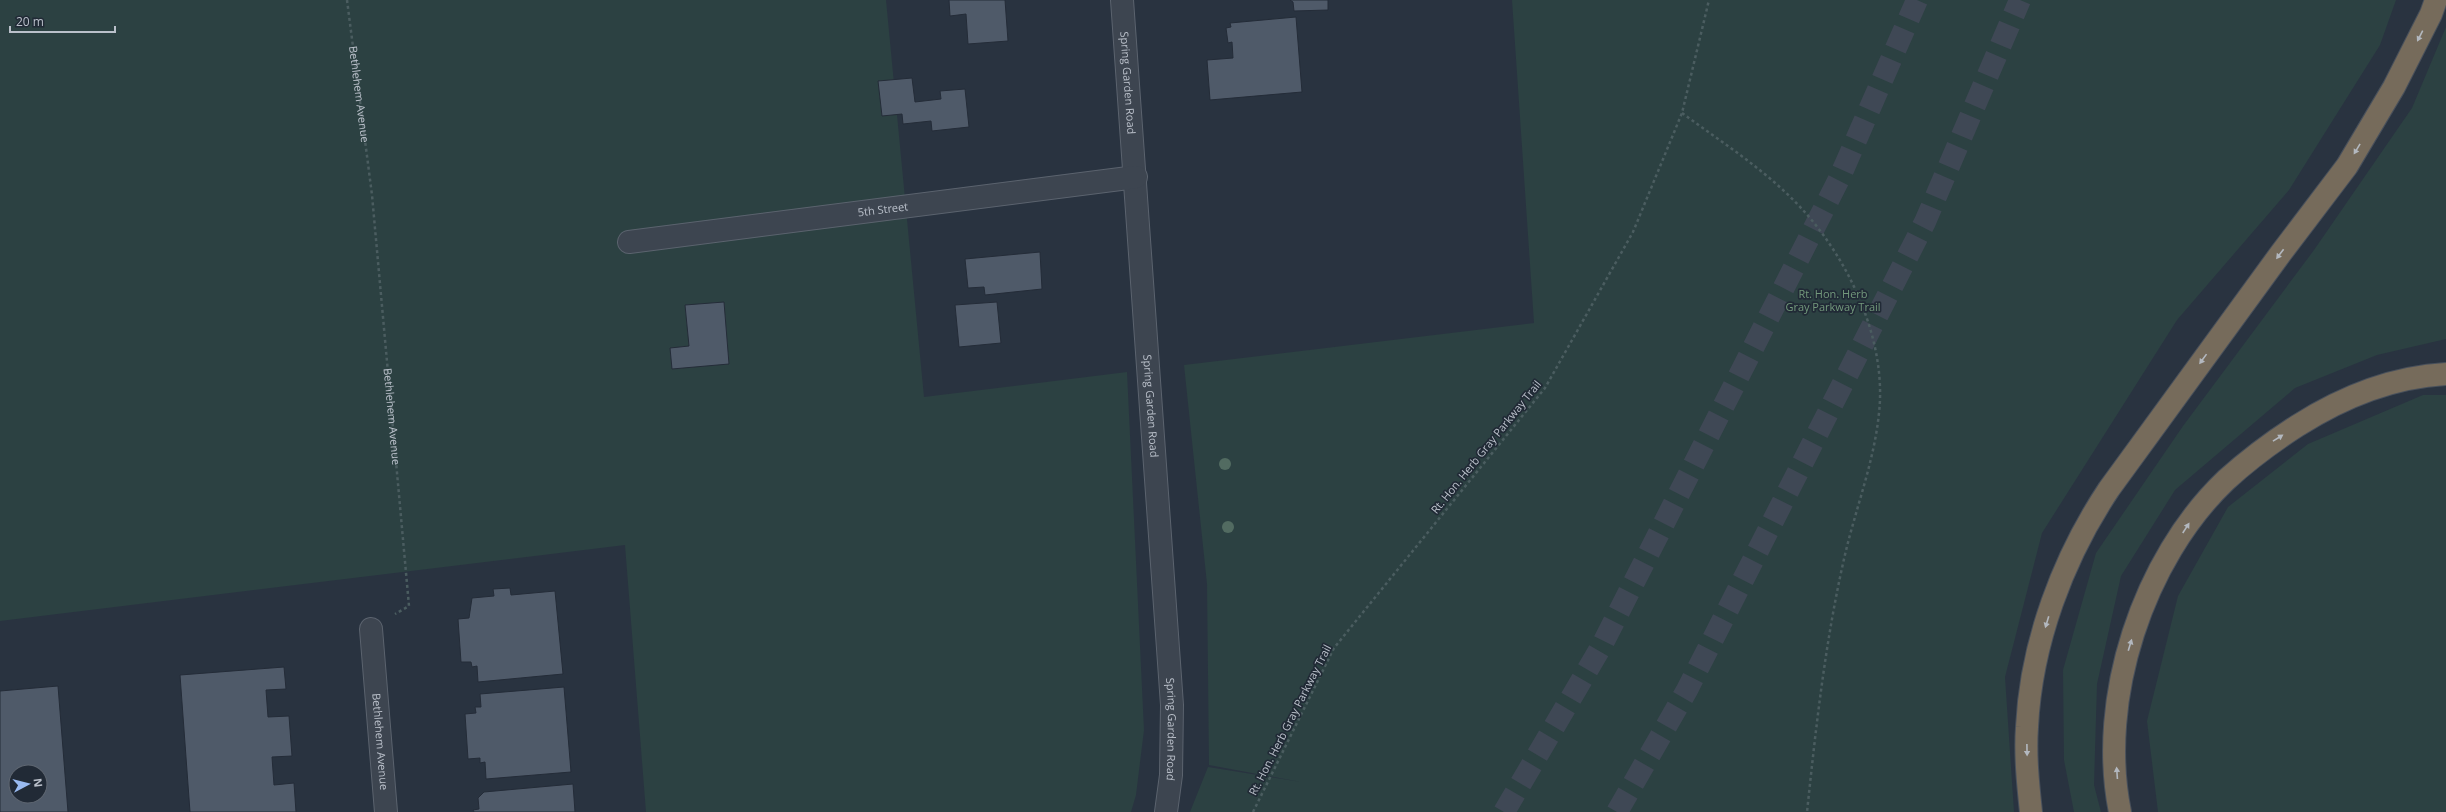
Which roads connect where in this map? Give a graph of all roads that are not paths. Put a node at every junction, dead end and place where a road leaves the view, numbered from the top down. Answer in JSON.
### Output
{"nodes":[{"id":1,"x":1122,"y":0,"type":"edge"},
{"id":2,"x":2436,"y":0,"type":"edge"},
{"id":3,"x":1136,"y":177,"type":"junction"},
{"id":4,"x":629,"y":242,"type":"dead end"},
{"id":5,"x":2446,"y":374,"type":"edge"},
{"id":6,"x":371,"y":629,"type":"road end"},
{"id":7,"x":386,"y":812,"type":"edge"},
{"id":8,"x":1166,"y":812,"type":"edge"},
{"id":9,"x":2031,"y":812,"type":"edge"},
{"id":10,"x":2120,"y":812,"type":"edge"}],
"edges":[{"from":1,"to":3,"type":"street","name":"Spring Garden Road"},
{"from":2,"to":9,"type":"highway","one_way":true},
{"from":3,"to":4,"type":"street","name":"5th Street"},
{"from":3,"to":8,"type":"street","name":"Spring Garden Road"},
{"from":10,"to":5,"type":"highway","one_way":true},
{"from":6,"to":7,"type":"street","name":"Bethlehem Avenue"}]}
